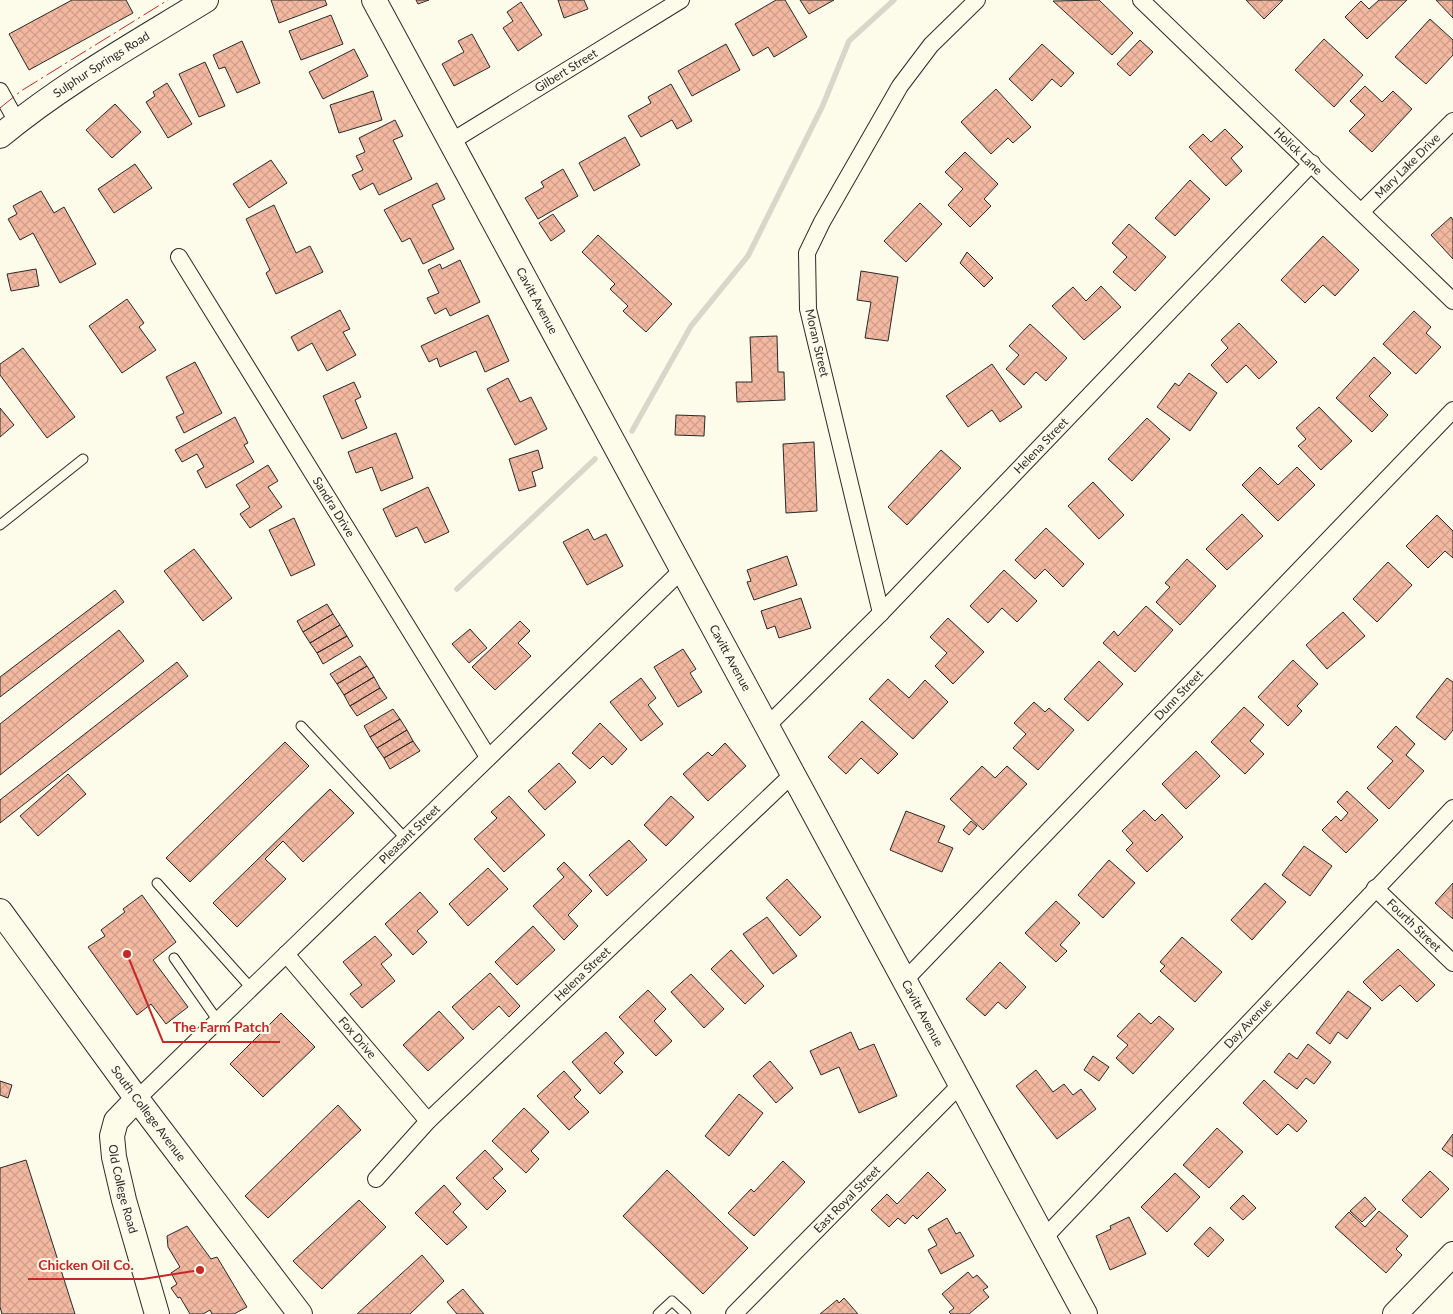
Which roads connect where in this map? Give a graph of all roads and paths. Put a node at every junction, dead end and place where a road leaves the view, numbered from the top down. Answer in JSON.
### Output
{"nodes":[{"id":1,"x":206,"y":0,"type":"edge"},
{"id":2,"x":374,"y":0,"type":"edge"},
{"id":3,"x":681,"y":0,"type":"edge"},
{"id":4,"x":977,"y":0,"type":"edge"},
{"id":5,"x":1141,"y":0,"type":"edge"},
{"id":6,"x":0,"y":91,"type":"edge"},
{"id":7,"x":1453,"y":121,"type":"edge"},
{"id":8,"x":8,"y":129,"type":"edge"},
{"id":9,"x":452,"y":141,"type":"junction"},
{"id":10,"x":1312,"y":163,"type":"junction"},
{"id":11,"x":1362,"y":212,"type":"junction"},
{"id":12,"x":179,"y":256,"type":"dead end"},
{"id":13,"x":1453,"y":301,"type":"edge"},
{"id":14,"x":1453,"y":410,"type":"edge"},
{"id":15,"x":83,"y":459,"type":"dead end"},
{"id":16,"x":0,"y":525,"type":"edge"},
{"id":17,"x":683,"y":569,"type":"junction"},
{"id":18,"x":881,"y":613,"type":"junction"},
{"id":19,"x":301,"y":726,"type":"dead end"},
{"id":20,"x":767,"y":726,"type":"junction"},
{"id":21,"x":488,"y":757,"type":"junction"},
{"id":22,"x":793,"y":774,"type":"junction"},
{"id":23,"x":1453,"y":808,"type":"edge"},
{"id":24,"x":405,"y":838,"type":"junction"},
{"id":25,"x":157,"y":882,"type":"dead end"},
{"id":26,"x":1375,"y":888,"type":"junction"},
{"id":27,"x":2,"y":920,"type":"edge"},
{"id":28,"x":286,"y":954,"type":"junction"},
{"id":29,"x":174,"y":958,"type":"dead end"},
{"id":30,"x":1453,"y":963,"type":"edge"},
{"id":31,"x":905,"y":980,"type":"junction"},
{"id":32,"x":251,"y":988,"type":"junction"},
{"id":33,"x":218,"y":1021,"type":"junction"},
{"id":34,"x":961,"y":1084,"type":"junction"},
{"id":35,"x":137,"y":1099,"type":"junction"},
{"id":36,"x":428,"y":1121,"type":"junction"},
{"id":37,"x":376,"y":1179,"type":"dead end"},
{"id":38,"x":1044,"y":1238,"type":"junction"},
{"id":39,"x":1453,"y":1254,"type":"edge"},
{"id":40,"x":157,"y":1314,"type":"edge"},
{"id":41,"x":300,"y":1314,"type":"edge"},
{"id":42,"x":658,"y":1314,"type":"edge"},
{"id":43,"x":686,"y":1314,"type":"edge"},
{"id":44,"x":734,"y":1314,"type":"edge"},
{"id":45,"x":1085,"y":1314,"type":"edge"},
{"id":46,"x":1395,"y":1314,"type":"edge"}],
"edges":[{"from":1,"to":8,"type":"street","name":"Sulphur Springs Road"},
{"from":2,"to":9,"type":"street","name":"Cavitt Avenue"},
{"from":3,"to":9,"type":"street","name":"Gilbert Street"},
{"from":4,"to":18,"type":"street","name":"Moran Street"},
{"from":5,"to":10,"type":"street","name":"Holick Lane"},
{"from":6,"to":8,"type":"street"},
{"from":7,"to":11,"type":"street","name":"Mary Lake Drive"},
{"from":9,"to":17,"type":"street","name":"Cavitt Avenue"},
{"from":10,"to":11,"type":"street","name":"Holick Lane"},
{"from":10,"to":18,"type":"street","name":"Helena Street"},
{"from":11,"to":13,"type":"street","name":"Holick Lane"},
{"from":12,"to":21,"type":"street","name":"Sandra Drive"},
{"from":14,"to":31,"type":"street","name":"Dunn Street"},
{"from":15,"to":16,"type":"lane"},
{"from":17,"to":20,"type":"street","name":"Cavitt Avenue"},
{"from":17,"to":21,"type":"street","name":"Pleasant Street"},
{"from":18,"to":20,"type":"street","name":"Helena Street"},
{"from":19,"to":24,"type":"lane"},
{"from":20,"to":22,"type":"street","name":"Cavitt Avenue"},
{"from":21,"to":24,"type":"street","name":"Pleasant Street"},
{"from":22,"to":31,"type":"street","name":"Cavitt Avenue"},
{"from":22,"to":36,"type":"street","name":"Helena Street"},
{"from":23,"to":26,"type":"street","name":"Day Avenue"},
{"from":24,"to":28,"type":"street","name":"Pleasant Street"},
{"from":25,"to":32,"type":"lane"},
{"from":26,"to":30,"type":"street","name":"Fourth Street"},
{"from":26,"to":38,"type":"street","name":"Day Avenue"},
{"from":27,"to":35,"type":"street","name":"South College Avenue"},
{"from":28,"to":32,"type":"street","name":"Pleasant Street"},
{"from":28,"to":36,"type":"street","name":"Fox Drive"},
{"from":29,"to":33,"type":"lane"},
{"from":31,"to":34,"type":"street","name":"Cavitt Avenue"},
{"from":32,"to":33,"type":"street","name":"Pleasant Street"},
{"from":33,"to":35,"type":"street","name":"Pleasant Street"},
{"from":34,"to":38,"type":"street","name":"Cavitt Avenue"},
{"from":34,"to":44,"type":"street","name":"East Royal Street"},
{"from":35,"to":40,"type":"street","name":"Old College Road"},
{"from":35,"to":41,"type":"street","name":"South College Avenue"},
{"from":36,"to":37,"type":"street","name":"Helena Street"},
{"from":38,"to":45,"type":"street","name":"Cavitt Avenue"},
{"from":39,"to":46,"type":"street"},
{"from":42,"to":43,"type":"lane"}]}
